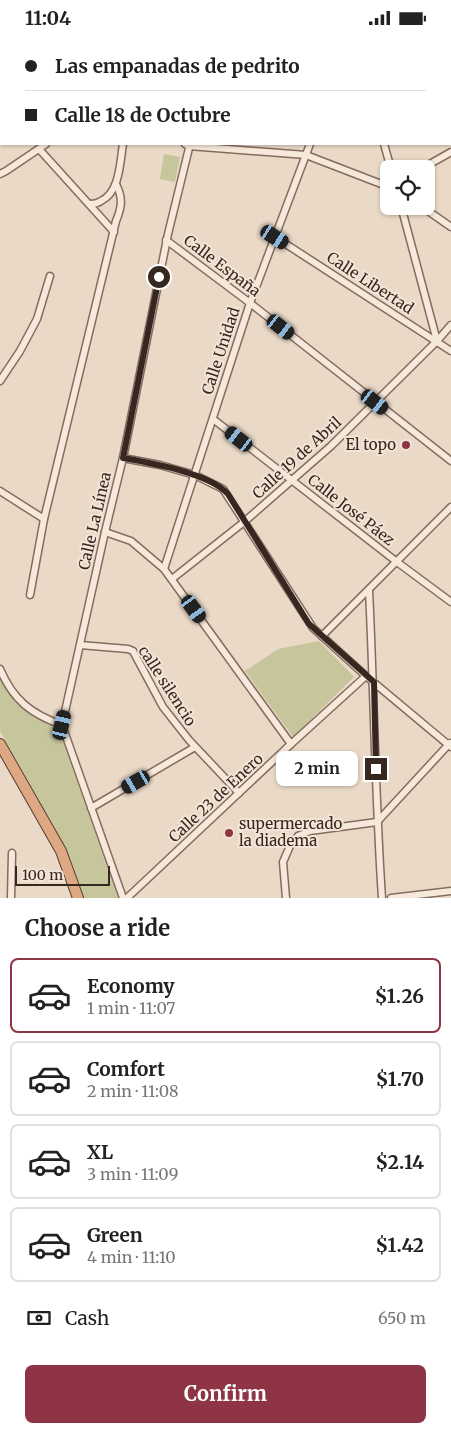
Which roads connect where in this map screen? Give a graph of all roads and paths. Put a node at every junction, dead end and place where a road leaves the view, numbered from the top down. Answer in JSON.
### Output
{"nodes":[{"id":1,"x":45,"y":145,"type":"edge"},
{"id":2,"x":123,"y":145,"type":"edge"},
{"id":3,"x":188,"y":145,"type":"edge"},
{"id":4,"x":199,"y":145,"type":"edge"},
{"id":5,"x":310,"y":145,"type":"edge"},
{"id":6,"x":384,"y":145,"type":"edge"},
{"id":7,"x":40,"y":149,"type":"junction"},
{"id":8,"x":451,"y":152,"type":"edge"},
{"id":9,"x":306,"y":155,"type":"junction"},
{"id":10,"x":388,"y":160,"type":"edge"},
{"id":11,"x":435,"y":161,"type":"edge"},
{"id":12,"x":0,"y":174,"type":"edge"},
{"id":13,"x":116,"y":183,"type":"junction"},
{"id":14,"x":380,"y":184,"type":"edge"},
{"id":15,"x":90,"y":205,"type":"junction"},
{"id":16,"x":403,"y":215,"type":"edge"},
{"id":17,"x":434,"y":215,"type":"edge"},
{"id":18,"x":451,"y":227,"type":"edge"},
{"id":19,"x":114,"y":231,"type":"junction"},
{"id":20,"x":275,"y":237,"type":"junction"},
{"id":21,"x":166,"y":240,"type":"junction"},
{"id":22,"x":50,"y":276,"type":"dead end"},
{"id":23,"x":250,"y":303,"type":"junction"},
{"id":24,"x":451,"y":325,"type":"edge"},
{"id":25,"x":437,"y":341,"type":"junction"},
{"id":26,"x":451,"y":351,"type":"edge"},
{"id":27,"x":0,"y":381,"type":"edge"},
{"id":28,"x":375,"y":402,"type":"junction"},
{"id":29,"x":213,"y":419,"type":"junction"},
{"id":30,"x":123,"y":458,"type":"junction"},
{"id":31,"x":451,"y":461,"type":"edge"},
{"id":32,"x":195,"y":475,"type":"junction"},
{"id":33,"x":292,"y":480,"type":"junction"},
{"id":34,"x":0,"y":491,"type":"edge"},
{"id":35,"x":451,"y":507,"type":"edge"},
{"id":36,"x":44,"y":519,"type":"junction"},
{"id":37,"x":244,"y":521,"type":"junction"},
{"id":38,"x":105,"y":532,"type":"junction"},
{"id":39,"x":397,"y":562,"type":"junction"},
{"id":40,"x":164,"y":569,"type":"junction"},
{"id":41,"x":172,"y":579,"type":"junction"},
{"id":42,"x":369,"y":590,"type":"junction"},
{"id":43,"x":30,"y":595,"type":"dead end"},
{"id":44,"x":451,"y":601,"type":"edge"},
{"id":45,"x":322,"y":636,"type":"junction"},
{"id":46,"x":80,"y":645,"type":"junction"},
{"id":47,"x":0,"y":669,"type":"edge"},
{"id":48,"x":366,"y":676,"type":"junction"},
{"id":49,"x":374,"y":682,"type":"junction"},
{"id":50,"x":62,"y":725,"type":"junction"},
{"id":51,"x":0,"y":744,"type":"edge"},
{"id":52,"x":291,"y":744,"type":"junction"},
{"id":53,"x":450,"y":744,"type":"edge"},
{"id":54,"x":195,"y":747,"type":"junction"},
{"id":55,"x":0,"y":752,"type":"edge"},
{"id":56,"x":239,"y":793,"type":"junction"},
{"id":57,"x":91,"y":808,"type":"junction"},
{"id":58,"x":377,"y":822,"type":"junction"},
{"id":59,"x":44,"y":827,"type":"junction"},
{"id":60,"x":12,"y":853,"type":"dead end"},
{"id":61,"x":451,"y":891,"type":"edge"},
{"id":62,"x":11,"y":898,"type":"edge"},
{"id":63,"x":71,"y":898,"type":"edge"},
{"id":64,"x":78,"y":898,"type":"edge"},
{"id":65,"x":123,"y":898,"type":"edge"},
{"id":66,"x":128,"y":898,"type":"edge"},
{"id":67,"x":286,"y":898,"type":"edge"},
{"id":68,"x":382,"y":898,"type":"edge"},
{"id":69,"x":391,"y":898,"type":"edge"}],
"edges":[{"from":1,"to":7,"type":"street"},
{"from":2,"to":13,"type":"street"},
{"from":3,"to":21,"type":"street","name":"Calle La Línea"},
{"from":4,"to":9,"type":"street"},
{"from":5,"to":9,"type":"street","name":"Calle Unidad"},
{"from":6,"to":10,"type":"street"},
{"from":7,"to":12,"type":"street"},
{"from":7,"to":15,"type":"street"},
{"from":8,"to":11,"type":"street"},
{"from":9,"to":14,"type":"street"},
{"from":9,"to":20,"type":"street","name":"Calle Unidad"},
{"from":13,"to":15,"type":"street"},
{"from":13,"to":19,"type":"street"},
{"from":15,"to":19,"type":"street"},
{"from":16,"to":25,"type":"street"},
{"from":17,"to":18,"type":"street"},
{"from":19,"to":36,"type":"street"},
{"from":20,"to":23,"type":"street","name":"Calle Unidad"},
{"from":20,"to":25,"type":"street","name":"Calle Libertad"},
{"from":21,"to":23,"type":"street","name":"Calle España"},
{"from":21,"to":30,"type":"street","name":"Calle La Línea"},
{"from":22,"to":27,"type":"street"},
{"from":23,"to":28,"type":"street","name":"Calle España"},
{"from":23,"to":29,"type":"street","name":"Calle Unidad"},
{"from":24,"to":25,"type":"street","name":"Calle 19 de Abril"},
{"from":25,"to":26,"type":"street","name":"Calle Libertad"},
{"from":25,"to":28,"type":"street","name":"Calle 19 de Abril"},
{"from":28,"to":31,"type":"street","name":"Calle España"},
{"from":28,"to":33,"type":"street","name":"Calle 19 de Abril"},
{"from":29,"to":32,"type":"street","name":"Calle Unidad"},
{"from":29,"to":33,"type":"street","name":"Calle José Páez"},
{"from":30,"to":32,"type":"street"},
{"from":30,"to":38,"type":"street","name":"Calle La Línea"},
{"from":32,"to":37,"type":"street"},
{"from":32,"to":40,"type":"street","name":"Calle Unidad"},
{"from":33,"to":37,"type":"street","name":"Calle 19 de Abril"},
{"from":33,"to":39,"type":"street","name":"Calle José Páez"},
{"from":34,"to":36,"type":"street"},
{"from":35,"to":39,"type":"street"},
{"from":36,"to":43,"type":"street"},
{"from":37,"to":41,"type":"street","name":"Calle 19 de Abril"},
{"from":37,"to":45,"type":"street"},
{"from":38,"to":40,"type":"street"},
{"from":38,"to":46,"type":"street","name":"Calle La Línea"},
{"from":39,"to":42,"type":"street"},
{"from":39,"to":44,"type":"street","name":"Calle José Páez"},
{"from":40,"to":41,"type":"street"},
{"from":41,"to":52,"type":"street"},
{"from":42,"to":45,"type":"street"},
{"from":42,"to":49,"type":"street"},
{"from":45,"to":48,"type":"street"},
{"from":46,"to":50,"type":"street","name":"Calle La Línea"},
{"from":46,"to":54,"type":"street","name":"calle silencio"},
{"from":47,"to":50,"type":"street"},
{"from":48,"to":49,"type":"street"},
{"from":48,"to":52,"type":"street","name":"Calle 23 de Enero"},
{"from":49,"to":53,"type":"street"},
{"from":49,"to":58,"type":"street"},
{"from":50,"to":57,"type":"street"},
{"from":51,"to":59,"type":"highway"},
{"from":52,"to":56,"type":"street","name":"Calle 23 de Enero"},
{"from":53,"to":58,"type":"street"},
{"from":54,"to":56,"type":"street","name":"calle silencio"},
{"from":54,"to":57,"type":"street"},
{"from":55,"to":59,"type":"highway"},
{"from":56,"to":66,"type":"street","name":"Calle 23 de Enero"},
{"from":57,"to":65,"type":"street"},
{"from":58,"to":67,"type":"street"},
{"from":58,"to":68,"type":"street"},
{"from":59,"to":63,"type":"highway"},
{"from":59,"to":64,"type":"highway"},
{"from":60,"to":62,"type":"street"},
{"from":61,"to":69,"type":"street"}]}
